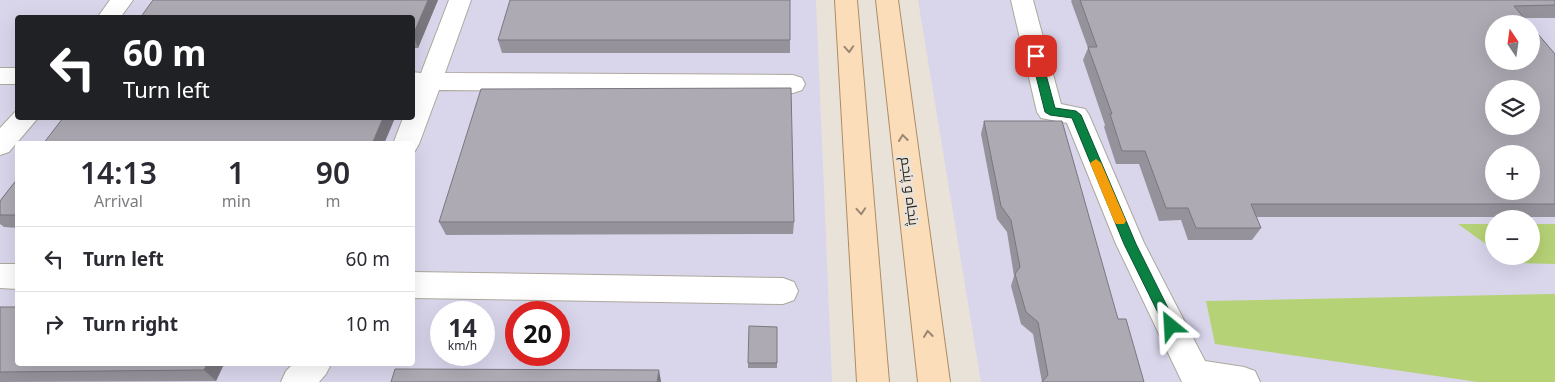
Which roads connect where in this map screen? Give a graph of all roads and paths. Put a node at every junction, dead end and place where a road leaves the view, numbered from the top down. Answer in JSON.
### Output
{"nodes":[{"id":1,"x":122,"y":0,"type":"edge"},
{"id":2,"x":460,"y":0,"type":"edge"},
{"id":3,"x":846,"y":0,"type":"edge"},
{"id":4,"x":886,"y":0,"type":"edge"},
{"id":5,"x":1022,"y":0,"type":"edge"},
{"id":6,"x":110,"y":15,"type":"edge"},
{"id":7,"x":0,"y":76,"type":"edge"},
{"id":8,"x":15,"y":76,"type":"edge"},
{"id":9,"x":421,"y":81,"type":"edge"},
{"id":10,"x":793,"y":84,"type":"dead end"},
{"id":11,"x":415,"y":106,"type":"edge"},
{"id":12,"x":23,"y":120,"type":"edge"},
{"id":13,"x":412,"y":120,"type":"edge"},
{"id":14,"x":407,"y":141,"type":"edge"},
{"id":15,"x":0,"y":145,"type":"edge"},
{"id":16,"x":0,"y":276,"type":"edge"},
{"id":17,"x":15,"y":277,"type":"edge"},
{"id":18,"x":415,"y":285,"type":"edge"},
{"id":19,"x":783,"y":291,"type":"dead end"},
{"id":20,"x":313,"y":366,"type":"edge"},
{"id":21,"x":297,"y":382,"type":"edge"},
{"id":22,"x":873,"y":382,"type":"edge"},
{"id":23,"x":934,"y":382,"type":"edge"},
{"id":24,"x":1244,"y":382,"type":"edge"}],
"edges":[{"from":1,"to":6,"type":"lane"},
{"from":2,"to":9,"type":"lane"},
{"from":3,"to":22,"type":"main road","one_way":true},
{"from":23,"to":4,"type":"main road","name":"پنجاه و پنجم","one_way":true},
{"from":5,"to":24,"type":"lane"},
{"from":7,"to":8,"type":"lane"},
{"from":9,"to":10,"type":"lane"},
{"from":9,"to":11,"type":"lane"},
{"from":12,"to":15,"type":"lane"},
{"from":13,"to":14,"type":"lane"},
{"from":16,"to":17,"type":"lane"},
{"from":18,"to":19,"type":"lane"},
{"from":20,"to":21,"type":"lane"}]}
